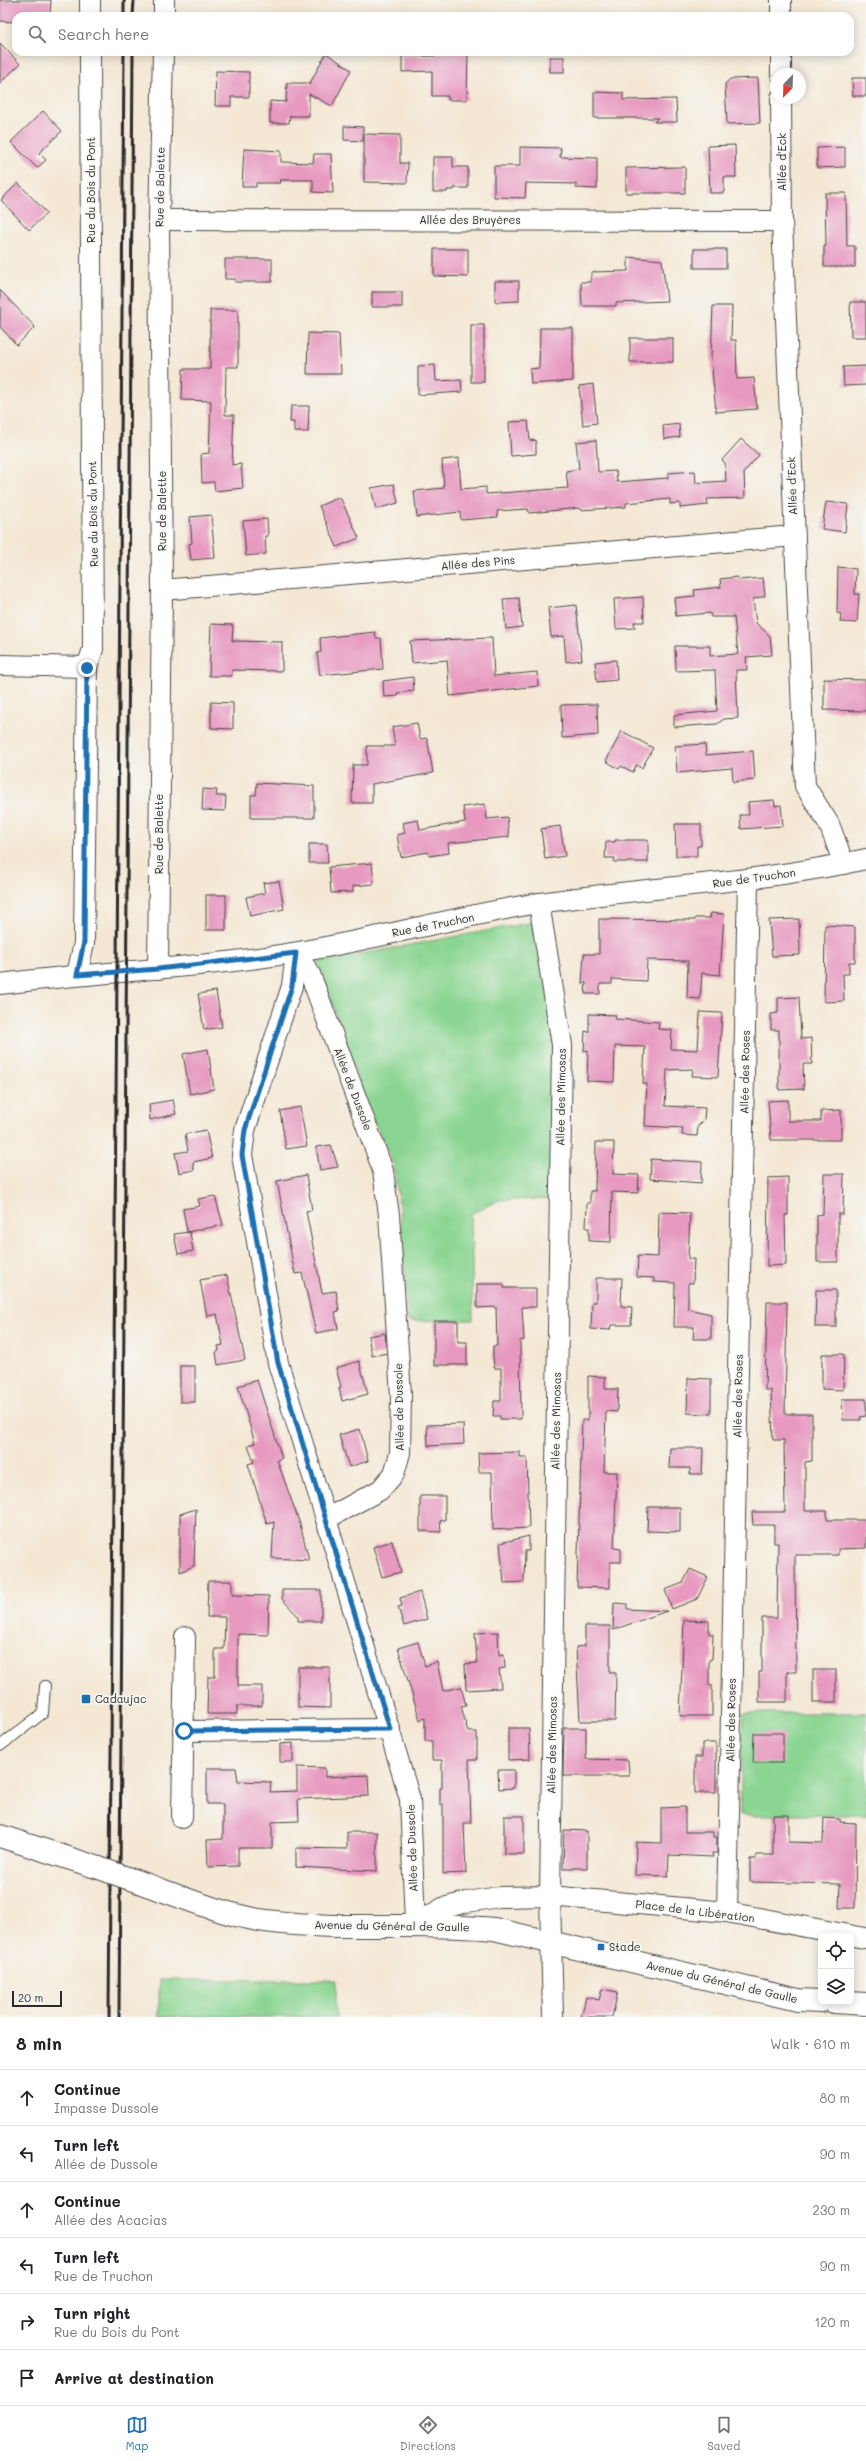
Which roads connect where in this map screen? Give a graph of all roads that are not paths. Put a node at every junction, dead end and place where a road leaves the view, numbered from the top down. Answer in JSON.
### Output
{"nodes":[{"id":1,"x":90,"y":0,"type":"edge"},
{"id":2,"x":164,"y":0,"type":"edge"},
{"id":3,"x":781,"y":0,"type":"edge"},
{"id":4,"x":90,"y":12,"type":"edge"},
{"id":5,"x":164,"y":12,"type":"edge"},
{"id":6,"x":781,"y":12,"type":"edge"},
{"id":7,"x":90,"y":56,"type":"edge"},
{"id":8,"x":163,"y":56,"type":"edge"},
{"id":9,"x":781,"y":56,"type":"edge"},
{"id":10,"x":781,"y":68,"type":"edge"},
{"id":11,"x":781,"y":104,"type":"edge"},
{"id":12,"x":159,"y":220,"type":"junction"},
{"id":13,"x":782,"y":221,"type":"junction"},
{"id":14,"x":794,"y":536,"type":"junction"},
{"id":15,"x":162,"y":590,"type":"junction"},
{"id":16,"x":0,"y":665,"type":"edge"},
{"id":17,"x":87,"y":668,"type":"junction"},
{"id":18,"x":866,"y":859,"type":"edge"},
{"id":19,"x":844,"y":864,"type":"junction"},
{"id":20,"x":748,"y":880,"type":"junction"},
{"id":21,"x":538,"y":903,"type":"junction"},
{"id":22,"x":296,"y":953,"type":"junction"},
{"id":23,"x":158,"y":969,"type":"junction"},
{"id":24,"x":77,"y":975,"type":"junction"},
{"id":25,"x":0,"y":984,"type":"edge"},
{"id":26,"x":326,"y":1519,"type":"junction"},
{"id":27,"x":185,"y":1637,"type":"dead end"},
{"id":28,"x":45,"y":1686,"type":"dead end"},
{"id":29,"x":390,"y":1729,"type":"junction"},
{"id":30,"x":184,"y":1731,"type":"junction"},
{"id":31,"x":0,"y":1746,"type":"edge"},
{"id":32,"x":182,"y":1818,"type":"dead end"},
{"id":33,"x":0,"y":1836,"type":"edge"},
{"id":34,"x":550,"y":1896,"type":"junction"},
{"id":35,"x":727,"y":1912,"type":"junction"},
{"id":36,"x":415,"y":1924,"type":"junction"},
{"id":37,"x":864,"y":1938,"type":"dead end"},
{"id":38,"x":551,"y":1941,"type":"junction"},
{"id":39,"x":818,"y":2001,"type":"edge"},
{"id":40,"x":854,"y":2003,"type":"edge"},
{"id":41,"x":866,"y":2004,"type":"edge"},
{"id":42,"x":553,"y":2017,"type":"edge"}],
"edges":[{"from":1,"to":4,"type":"street"},
{"from":2,"to":5,"type":"street"},
{"from":3,"to":6,"type":"street"},
{"from":7,"to":17,"type":"street","name":"Rue du Bois du Pont"},
{"from":8,"to":12,"type":"street","name":"Rue de Balette"},
{"from":9,"to":10,"type":"street"},
{"from":11,"to":13,"type":"street","name":"Allée d'Eck"},
{"from":12,"to":13,"type":"street","name":"Allée des Bruyères"},
{"from":12,"to":15,"type":"street","name":"Rue de Balette"},
{"from":13,"to":14,"type":"street","name":"Allée d'Eck"},
{"from":14,"to":15,"type":"street","name":"Allée des Pins"},
{"from":14,"to":19,"type":"street","name":"Allée d'Eck"},
{"from":15,"to":23,"type":"street","name":"Rue de Balette"},
{"from":16,"to":17,"type":"street"},
{"from":17,"to":24,"type":"street","name":"Rue du Bois du Pont"},
{"from":18,"to":19,"type":"street","name":"Rue de Truchon"},
{"from":19,"to":20,"type":"street","name":"Rue de Truchon"},
{"from":20,"to":21,"type":"street","name":"Rue de Truchon"},
{"from":20,"to":35,"type":"street","name":"Allée des Roses"},
{"from":21,"to":22,"type":"street","name":"Rue de Truchon"},
{"from":21,"to":34,"type":"street","name":"Allée des Mimosas"},
{"from":22,"to":23,"type":"street","name":"Rue de Truchon"},
{"from":22,"to":26,"type":"street"},
{"from":22,"to":26,"type":"street","name":"Allée de Dussole"},
{"from":23,"to":24,"type":"street","name":"Rue de Truchon"},
{"from":24,"to":25,"type":"street","name":"Rue de Truchon"},
{"from":26,"to":29,"type":"street","name":"Allée de Dussole"},
{"from":27,"to":30,"type":"street"},
{"from":28,"to":31,"type":"lane"},
{"from":29,"to":30,"type":"street"},
{"from":29,"to":36,"type":"street","name":"Allée de Dussole"},
{"from":30,"to":32,"type":"street"},
{"from":33,"to":36,"type":"street","name":"Avenue du Général de Gaulle","bridge":true},
{"from":34,"to":35,"type":"street","name":"Place de la Libération"},
{"from":34,"to":36,"type":"street","name":"Place de la Libération"},
{"from":34,"to":38,"type":"street","name":"Allée des Mimosas"},
{"from":35,"to":37,"type":"street","name":"Place de la Libération"},
{"from":36,"to":38,"type":"street","name":"Avenue du Général de Gaulle"},
{"from":38,"to":39,"type":"street","name":"Avenue du Général de Gaulle"},
{"from":38,"to":42,"type":"street","name":"Allée des Mimosas"},
{"from":40,"to":41,"type":"street"}]}
